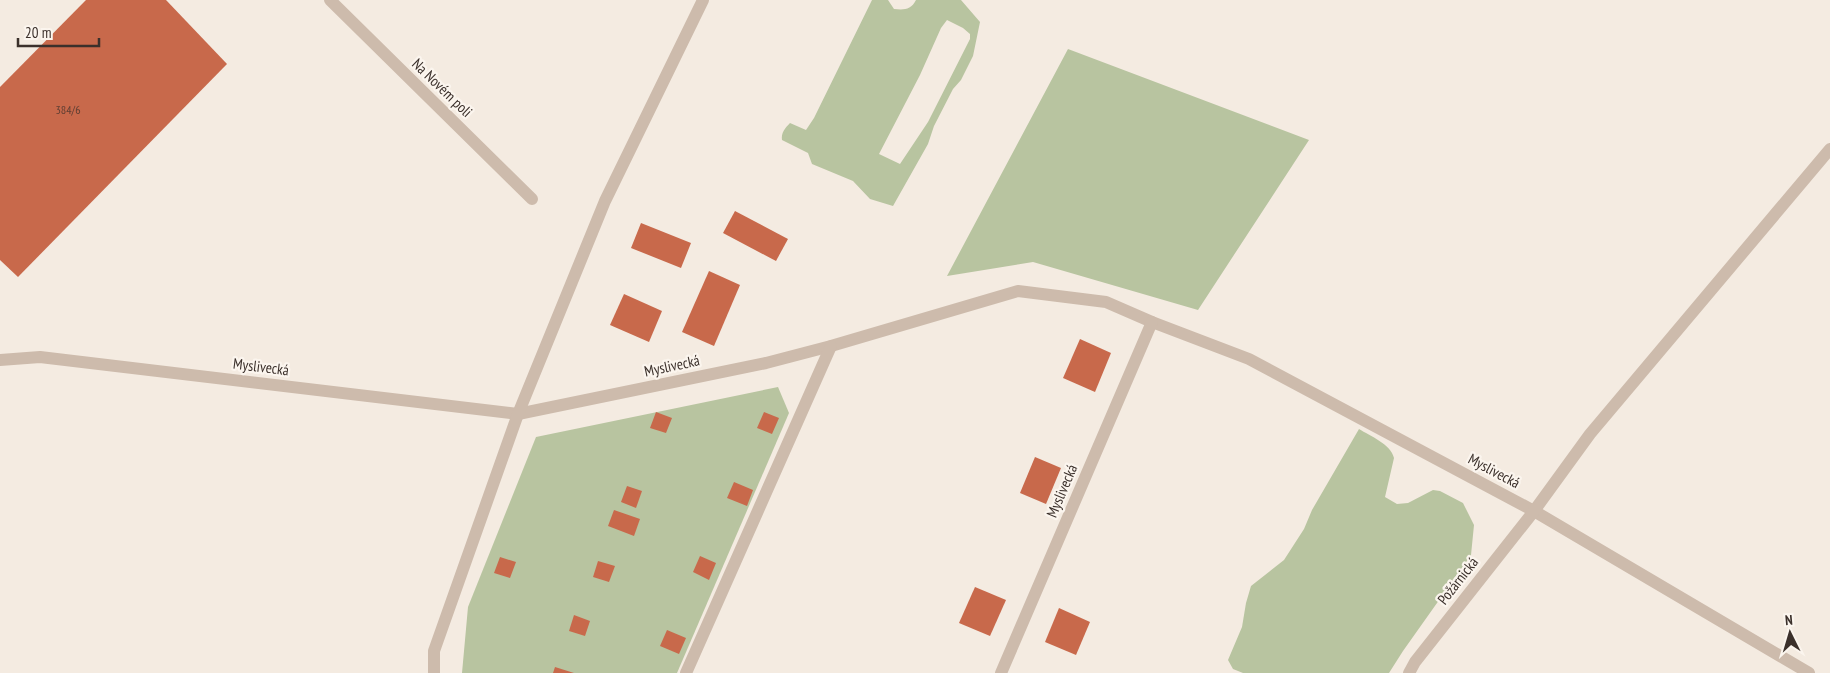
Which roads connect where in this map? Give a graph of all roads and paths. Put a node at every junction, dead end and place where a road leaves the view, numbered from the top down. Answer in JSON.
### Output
{"nodes":[{"id":1,"x":330,"y":0,"type":"edge"},
{"id":2,"x":703,"y":0,"type":"edge"},
{"id":3,"x":1830,"y":149,"type":"edge"},
{"id":4,"x":532,"y":199,"type":"dead end"},
{"id":5,"x":1152,"y":322,"type":"junction"},
{"id":6,"x":831,"y":346,"type":"junction"},
{"id":7,"x":0,"y":360,"type":"edge"},
{"id":8,"x":518,"y":414,"type":"junction"},
{"id":9,"x":1534,"y":511,"type":"junction"},
{"id":10,"x":434,"y":673,"type":"edge"},
{"id":11,"x":686,"y":673,"type":"edge"},
{"id":12,"x":1001,"y":673,"type":"edge"},
{"id":13,"x":1409,"y":673,"type":"edge"},
{"id":14,"x":1809,"y":673,"type":"edge"}],
"edges":[{"from":1,"to":4,"type":"street","name":"Na Novém poli"},
{"from":2,"to":8,"type":"street"},
{"from":3,"to":9,"type":"street","name":"Požárnická"},
{"from":5,"to":6,"type":"street","name":"Myslivecká"},
{"from":5,"to":9,"type":"street","name":"Myslivecká"},
{"from":5,"to":12,"type":"street","name":"Myslivecká"},
{"from":6,"to":8,"type":"street","name":"Myslivecká"},
{"from":6,"to":11,"type":"street"},
{"from":7,"to":8,"type":"street","name":"Myslivecká"},
{"from":8,"to":10,"type":"street"},
{"from":9,"to":13,"type":"street","name":"Požárnická"},
{"from":9,"to":14,"type":"street","name":"Myslivecká"}]}
